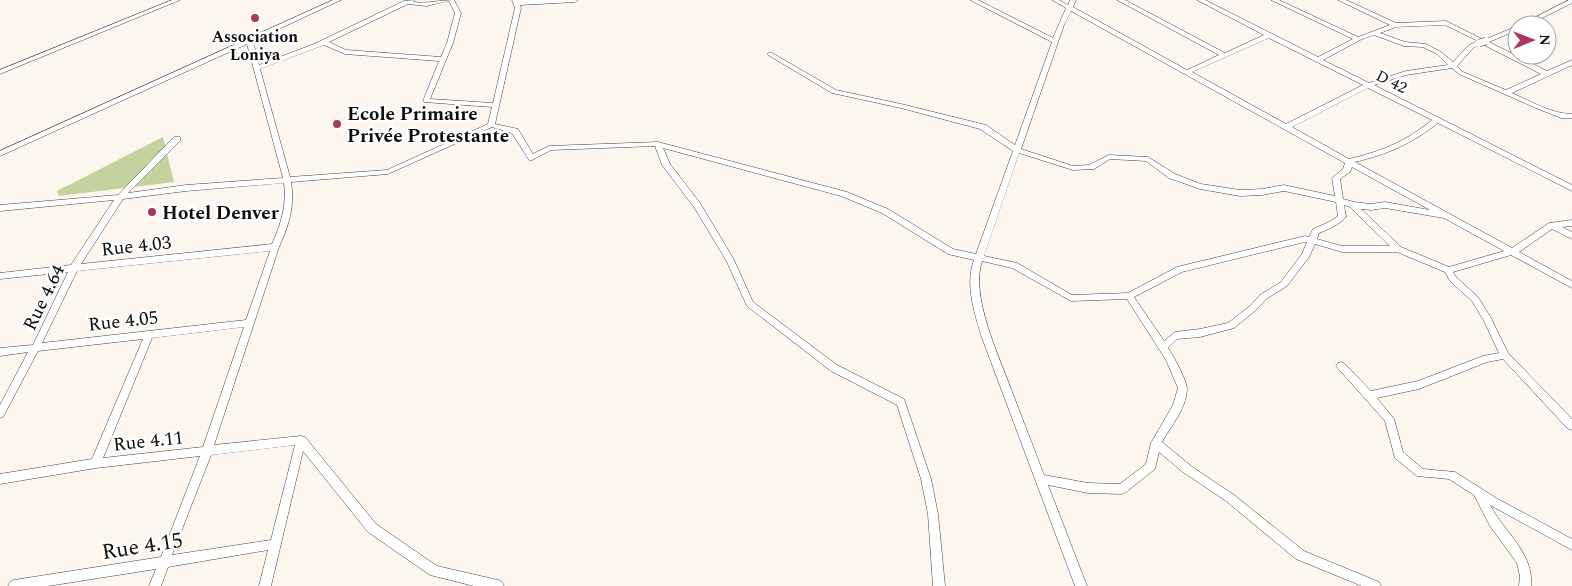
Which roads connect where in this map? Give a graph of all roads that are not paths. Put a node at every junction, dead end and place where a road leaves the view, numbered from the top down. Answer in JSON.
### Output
{"nodes":[{"id":1,"x":177,"y":0,"type":"edge"},
{"id":2,"x":338,"y":0,"type":"edge"},
{"id":3,"x":449,"y":0,"type":"edge"},
{"id":4,"x":575,"y":0,"type":"edge"},
{"id":5,"x":973,"y":0,"type":"edge"},
{"id":6,"x":1055,"y":0,"type":"edge"},
{"id":7,"x":1120,"y":0,"type":"edge"},
{"id":8,"x":1200,"y":0,"type":"edge"},
{"id":9,"x":1274,"y":0,"type":"edge"},
{"id":10,"x":1340,"y":0,"type":"edge"},
{"id":11,"x":408,"y":1,"type":"edge"},
{"id":12,"x":1572,"y":1,"type":"edge"},
{"id":13,"x":516,"y":2,"type":"edge"},
{"id":14,"x":1071,"y":4,"type":"edge"},
{"id":15,"x":1543,"y":15,"type":"edge"},
{"id":16,"x":1395,"y":25,"type":"junction"},
{"id":17,"x":1375,"y":33,"type":"junction"},
{"id":18,"x":1507,"y":33,"type":"edge"},
{"id":19,"x":1270,"y":35,"type":"junction"},
{"id":20,"x":1358,"y":39,"type":"junction"},
{"id":21,"x":250,"y":40,"type":"junction"},
{"id":22,"x":1055,"y":41,"type":"junction"},
{"id":23,"x":323,"y":42,"type":"junction"},
{"id":24,"x":770,"y":54,"type":"dead end"},
{"id":25,"x":1224,"y":55,"type":"junction"},
{"id":26,"x":443,"y":59,"type":"junction"},
{"id":27,"x":1318,"y":60,"type":"junction"},
{"id":28,"x":1572,"y":62,"type":"edge"},
{"id":29,"x":1454,"y":64,"type":"junction"},
{"id":30,"x":257,"y":68,"type":"junction"},
{"id":31,"x":0,"y":72,"type":"edge"},
{"id":32,"x":1187,"y":72,"type":"junction"},
{"id":33,"x":1547,"y":74,"type":"junction"},
{"id":34,"x":1369,"y":85,"type":"junction"},
{"id":35,"x":1506,"y":93,"type":"junction"},
{"id":36,"x":496,"y":105,"type":"junction"},
{"id":37,"x":1572,"y":116,"type":"edge"},
{"id":38,"x":1437,"y":120,"type":"junction"},
{"id":39,"x":491,"y":125,"type":"junction"},
{"id":40,"x":1287,"y":127,"type":"junction"},
{"id":41,"x":177,"y":138,"type":"dead end"},
{"id":42,"x":658,"y":144,"type":"junction"},
{"id":43,"x":1017,"y":150,"type":"junction"},
{"id":44,"x":0,"y":154,"type":"edge"},
{"id":45,"x":1349,"y":161,"type":"junction"},
{"id":46,"x":287,"y":180,"type":"junction"},
{"id":47,"x":1572,"y":188,"type":"edge"},
{"id":48,"x":120,"y":197,"type":"junction"},
{"id":49,"x":1339,"y":200,"type":"junction"},
{"id":50,"x":1353,"y":205,"type":"junction"},
{"id":51,"x":0,"y":208,"type":"edge"},
{"id":52,"x":1447,"y":216,"type":"junction"},
{"id":53,"x":1572,"y":224,"type":"edge"},
{"id":54,"x":1552,"y":225,"type":"junction"},
{"id":55,"x":1572,"y":236,"type":"edge"},
{"id":56,"x":1313,"y":241,"type":"junction"},
{"id":57,"x":274,"y":247,"type":"junction"},
{"id":58,"x":1398,"y":249,"type":"junction"},
{"id":59,"x":1513,"y":252,"type":"junction"},
{"id":60,"x":979,"y":259,"type":"junction"},
{"id":61,"x":74,"y":268,"type":"junction"},
{"id":62,"x":1448,"y":270,"type":"junction"},
{"id":63,"x":0,"y":276,"type":"edge"},
{"id":64,"x":1572,"y":285,"type":"edge"},
{"id":65,"x":1129,"y":296,"type":"junction"},
{"id":66,"x":250,"y":323,"type":"junction"},
{"id":67,"x":149,"y":335,"type":"junction"},
{"id":68,"x":36,"y":347,"type":"junction"},
{"id":69,"x":1163,"y":347,"type":"junction"},
{"id":70,"x":0,"y":352,"type":"edge"},
{"id":71,"x":1505,"y":356,"type":"junction"},
{"id":72,"x":1341,"y":366,"type":"dead end"},
{"id":73,"x":1369,"y":396,"type":"junction"},
{"id":74,"x":0,"y":414,"type":"edge"},
{"id":75,"x":1572,"y":426,"type":"edge"},
{"id":76,"x":301,"y":440,"type":"junction"},
{"id":77,"x":1156,"y":443,"type":"junction"},
{"id":78,"x":207,"y":450,"type":"junction"},
{"id":79,"x":96,"y":463,"type":"junction"},
{"id":80,"x":0,"y":478,"type":"edge"},
{"id":81,"x":1041,"y":478,"type":"junction"},
{"id":82,"x":1478,"y":492,"type":"junction"},
{"id":83,"x":276,"y":544,"type":"junction"},
{"id":84,"x":1572,"y":545,"type":"edge"},
{"id":85,"x":166,"y":562,"type":"junction"},
{"id":86,"x":14,"y":586,"type":"edge"},
{"id":87,"x":155,"y":586,"type":"edge"},
{"id":88,"x":265,"y":586,"type":"edge"},
{"id":89,"x":498,"y":586,"type":"edge"},
{"id":90,"x":939,"y":586,"type":"edge"},
{"id":91,"x":1081,"y":586,"type":"edge"},
{"id":92,"x":1375,"y":586,"type":"edge"},
{"id":93,"x":1526,"y":586,"type":"edge"}],
"edges":[{"from":1,"to":31,"type":"street"},
{"from":2,"to":21,"type":"street"},
{"from":3,"to":11,"type":"street"},
{"from":3,"to":26,"type":"street"},
{"from":4,"to":13,"type":"street"},
{"from":5,"to":22,"type":"street"},
{"from":6,"to":14,"type":"street"},
{"from":7,"to":25,"type":"street"},
{"from":8,"to":19,"type":"street","name":"D 42","number":"D 42"},
{"from":9,"to":20,"type":"street"},
{"from":10,"to":16,"type":"street"},
{"from":11,"to":23,"type":"street"},
{"from":12,"to":15,"type":"street"},
{"from":13,"to":36,"type":"street"},
{"from":14,"to":22,"type":"street"},
{"from":14,"to":32,"type":"street"},
{"from":16,"to":17,"type":"street"},
{"from":16,"to":33,"type":"street"},
{"from":17,"to":20,"type":"street"},
{"from":17,"to":29,"type":"street"},
{"from":18,"to":29,"type":"street"},
{"from":19,"to":25,"type":"street"},
{"from":19,"to":27,"type":"street","name":"D 42","number":"D 42"},
{"from":20,"to":27,"type":"street"},
{"from":21,"to":30,"type":"street"},
{"from":21,"to":44,"type":"street"},
{"from":22,"to":43,"type":"street"},
{"from":23,"to":26,"type":"street"},
{"from":23,"to":30,"type":"street"},
{"from":24,"to":43,"type":"street"},
{"from":25,"to":32,"type":"street"},
{"from":26,"to":36,"type":"street"},
{"from":27,"to":34,"type":"street","name":"D 42","number":"D 42"},
{"from":28,"to":33,"type":"street"},
{"from":29,"to":34,"type":"street"},
{"from":29,"to":35,"type":"street"},
{"from":30,"to":46,"type":"street"},
{"from":32,"to":40,"type":"street"},
{"from":33,"to":35,"type":"street"},
{"from":34,"to":38,"type":"street","name":"D 42","number":"D 42"},
{"from":34,"to":40,"type":"street"},
{"from":35,"to":37,"type":"street"},
{"from":36,"to":39,"type":"street"},
{"from":38,"to":45,"type":"street"},
{"from":38,"to":47,"type":"street","name":"D 42","number":"D 42"},
{"from":39,"to":42,"type":"street"},
{"from":39,"to":46,"type":"street"},
{"from":40,"to":45,"type":"street"},
{"from":41,"to":48,"type":"street","name":"Rue 4.64"},
{"from":42,"to":60,"type":"street"},
{"from":42,"to":90,"type":"street"},
{"from":43,"to":49,"type":"street"},
{"from":43,"to":60,"type":"street"},
{"from":45,"to":49,"type":"street"},
{"from":45,"to":52,"type":"street"},
{"from":46,"to":48,"type":"street"},
{"from":46,"to":57,"type":"street"},
{"from":48,"to":51,"type":"street"},
{"from":48,"to":61,"type":"street","name":"Rue 4.64"},
{"from":49,"to":50,"type":"street"},
{"from":49,"to":56,"type":"street"},
{"from":50,"to":52,"type":"street"},
{"from":50,"to":58,"type":"street"},
{"from":52,"to":59,"type":"street"},
{"from":53,"to":54,"type":"street"},
{"from":54,"to":55,"type":"street"},
{"from":54,"to":59,"type":"street"},
{"from":56,"to":58,"type":"street"},
{"from":56,"to":65,"type":"street"},
{"from":56,"to":69,"type":"street"},
{"from":57,"to":61,"type":"street","name":"Rue 4.03"},
{"from":57,"to":66,"type":"street"},
{"from":58,"to":62,"type":"street"},
{"from":59,"to":62,"type":"street"},
{"from":59,"to":64,"type":"street"},
{"from":60,"to":65,"type":"street"},
{"from":60,"to":81,"type":"street"},
{"from":61,"to":63,"type":"street","name":"Rue 4.03"},
{"from":61,"to":68,"type":"street","name":"Rue 4.64"},
{"from":62,"to":71,"type":"street"},
{"from":65,"to":69,"type":"street"},
{"from":66,"to":67,"type":"street","name":"Rue 4.05"},
{"from":66,"to":78,"type":"street"},
{"from":67,"to":68,"type":"street","name":"Rue 4.05"},
{"from":67,"to":79,"type":"street"},
{"from":68,"to":70,"type":"street","name":"Rue 4.05"},
{"from":68,"to":74,"type":"street","name":"Rue 4.64"},
{"from":69,"to":77,"type":"street"},
{"from":71,"to":73,"type":"street"},
{"from":71,"to":75,"type":"street"},
{"from":72,"to":73,"type":"street"},
{"from":73,"to":82,"type":"street"},
{"from":76,"to":78,"type":"street","name":"Rue 4.11"},
{"from":76,"to":83,"type":"street"},
{"from":76,"to":89,"type":"street"},
{"from":77,"to":81,"type":"street"},
{"from":77,"to":92,"type":"street"},
{"from":78,"to":79,"type":"street","name":"Rue 4.11"},
{"from":78,"to":85,"type":"street"},
{"from":79,"to":80,"type":"street","name":"Rue 4.11"},
{"from":81,"to":91,"type":"street"},
{"from":82,"to":84,"type":"street"},
{"from":82,"to":93,"type":"street"},
{"from":83,"to":85,"type":"street","name":"Rue 4.15"},
{"from":83,"to":88,"type":"street"},
{"from":85,"to":86,"type":"street","name":"Rue 4.15"},
{"from":85,"to":87,"type":"street"}]}
